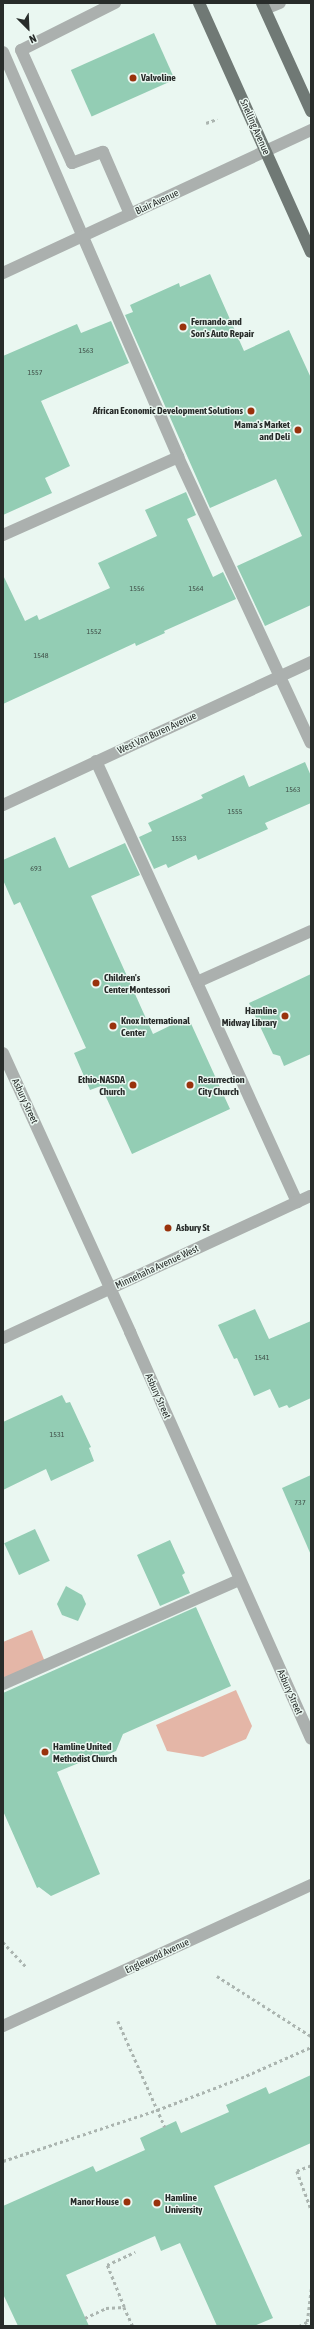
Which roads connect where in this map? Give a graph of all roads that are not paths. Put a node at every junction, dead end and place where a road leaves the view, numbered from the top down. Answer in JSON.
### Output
{"nodes":[{"id":1,"x":115,"y":3,"type":"edge"},
{"id":2,"x":199,"y":3,"type":"edge"},
{"id":3,"x":280,"y":3,"type":"edge"},
{"id":4,"x":264,"y":6,"type":"edge"},
{"id":5,"x":3,"y":52,"type":"edge"},
{"id":6,"x":311,"y":111,"type":"edge"},
{"id":7,"x":311,"y":130,"type":"edge"},
{"id":8,"x":266,"y":152,"type":"junction"},
{"id":9,"x":130,"y":214,"type":"junction"},
{"id":10,"x":84,"y":236,"type":"junction"},
{"id":11,"x":311,"y":252,"type":"edge"},
{"id":12,"x":3,"y":272,"type":"edge"},
{"id":13,"x":178,"y":456,"type":"junction"},
{"id":14,"x":3,"y":535,"type":"edge"},
{"id":15,"x":311,"y":662,"type":"edge"},
{"id":16,"x":280,"y":676,"type":"junction"},
{"id":17,"x":311,"y":743,"type":"edge"},
{"id":18,"x":96,"y":761,"type":"junction"},
{"id":19,"x":3,"y":805,"type":"edge"},
{"id":20,"x":311,"y":931,"type":"edge"},
{"id":21,"x":197,"y":982,"type":"junction"},
{"id":22,"x":3,"y":1053,"type":"edge"},
{"id":23,"x":6,"y":1068,"type":"edge"},
{"id":24,"x":311,"y":1196,"type":"edge"},
{"id":25,"x":297,"y":1202,"type":"junction"},
{"id":26,"x":111,"y":1288,"type":"junction"},
{"id":27,"x":3,"y":1338,"type":"edge"},
{"id":28,"x":239,"y":1580,"type":"junction"},
{"id":29,"x":3,"y":1684,"type":"edge"},
{"id":30,"x":311,"y":1739,"type":"edge"},
{"id":31,"x":311,"y":1885,"type":"edge"},
{"id":32,"x":3,"y":2026,"type":"edge"}],
"edges":[{"from":1,"to":9,"type":"street"},
{"from":2,"to":8,"type":"main road","name":"Snelling Avenue"},
{"from":3,"to":4,"type":"street"},
{"from":4,"to":6,"type":"main road"},
{"from":5,"to":10,"type":"street"},
{"from":7,"to":8,"type":"street","name":"Blair Avenue"},
{"from":8,"to":9,"type":"street","name":"Blair Avenue"},
{"from":8,"to":11,"type":"main road","name":"Snelling Avenue"},
{"from":9,"to":10,"type":"street","name":"Blair Avenue"},
{"from":10,"to":12,"type":"street","name":"Blair Avenue"},
{"from":10,"to":13,"type":"street"},
{"from":13,"to":14,"type":"street"},
{"from":13,"to":16,"type":"street"},
{"from":15,"to":16,"type":"street","name":"West Van Buren Avenue"},
{"from":16,"to":17,"type":"street"},
{"from":16,"to":18,"type":"street","name":"West Van Buren Avenue"},
{"from":18,"to":19,"type":"street","name":"West Van Buren Avenue"},
{"from":18,"to":21,"type":"street"},
{"from":20,"to":21,"type":"street"},
{"from":21,"to":25,"type":"street"},
{"from":22,"to":23,"type":"street","name":"Asbury Street"},
{"from":23,"to":26,"type":"street","name":"Asbury Street"},
{"from":24,"to":25,"type":"street","name":"Minnehaha Avenue West"},
{"from":25,"to":26,"type":"street","name":"Minnehaha Avenue West"},
{"from":26,"to":27,"type":"street","name":"Minnehaha Avenue West"},
{"from":26,"to":28,"type":"street","name":"Asbury Street"},
{"from":28,"to":29,"type":"street"},
{"from":28,"to":30,"type":"street","name":"Asbury Street"},
{"from":31,"to":32,"type":"street","name":"Englewood Avenue"}]}
